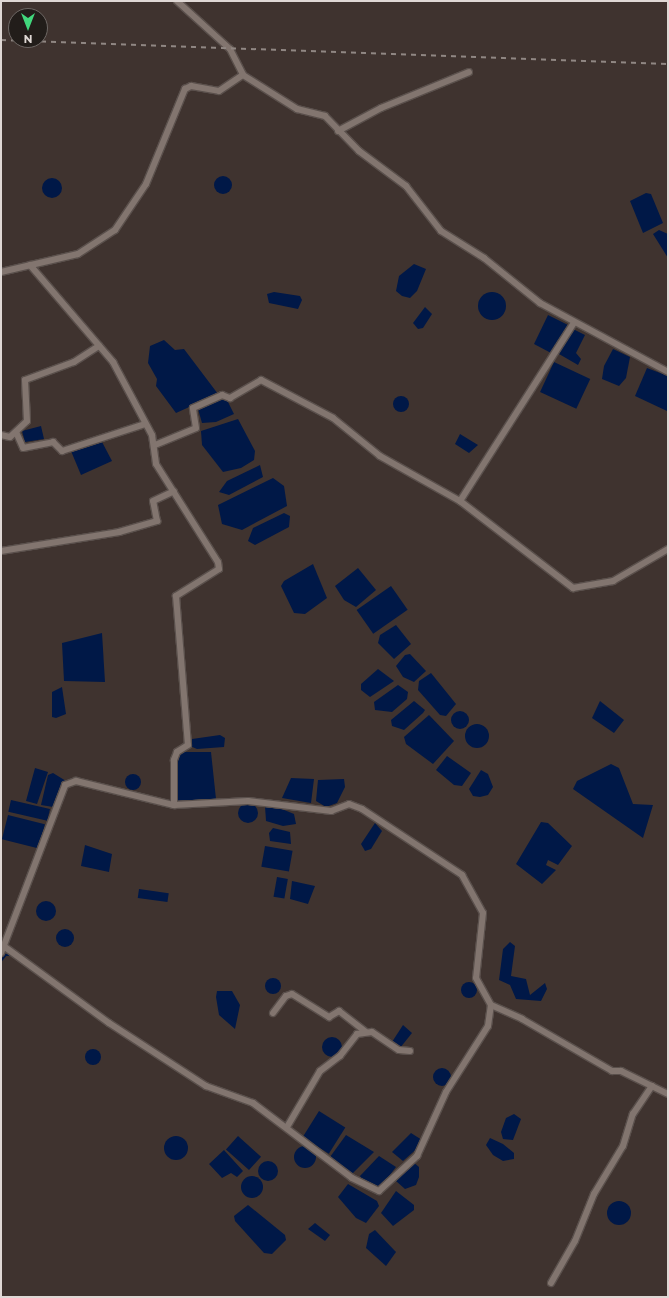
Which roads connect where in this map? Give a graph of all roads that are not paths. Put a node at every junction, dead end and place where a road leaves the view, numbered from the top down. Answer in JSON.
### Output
{"nodes":[{"id":1,"x":177,"y":1,"type":"edge"},
{"id":2,"x":469,"y":72,"type":"dead end"},
{"id":3,"x":243,"y":75,"type":"junction"},
{"id":4,"x":338,"y":131,"type":"junction"},
{"id":5,"x":30,"y":265,"type":"junction"},
{"id":6,"x":1,"y":272,"type":"edge"},
{"id":7,"x":574,"y":323,"type":"junction"},
{"id":8,"x":99,"y":346,"type":"junction"},
{"id":9,"x":668,"y":372,"type":"edge"},
{"id":10,"x":145,"y":424,"type":"junction"},
{"id":11,"x":16,"y":432,"type":"junction"},
{"id":12,"x":1,"y":435,"type":"edge"},
{"id":13,"x":155,"y":445,"type":"junction"},
{"id":14,"x":174,"y":491,"type":"junction"},
{"id":15,"x":460,"y":501,"type":"junction"},
{"id":16,"x":668,"y":549,"type":"edge"},
{"id":17,"x":1,"y":551,"type":"edge"},
{"id":18,"x":174,"y":805,"type":"junction"},
{"id":19,"x":5,"y":947,"type":"junction"},
{"id":20,"x":1,"y":953,"type":"edge"},
{"id":21,"x":491,"y":1005,"type":"junction"},
{"id":22,"x":273,"y":1013,"type":"dead end"},
{"id":23,"x":366,"y":1032,"type":"junction"},
{"id":24,"x":410,"y":1051,"type":"dead end"},
{"id":25,"x":652,"y":1086,"type":"junction"},
{"id":26,"x":668,"y":1094,"type":"edge"},
{"id":27,"x":287,"y":1127,"type":"junction"},
{"id":28,"x":551,"y":1282,"type":"dead end"}],
"edges":[{"from":1,"to":3,"type":"street"},
{"from":2,"to":4,"type":"street"},
{"from":3,"to":4,"type":"street"},
{"from":3,"to":5,"type":"street"},
{"from":4,"to":7,"type":"street"},
{"from":5,"to":6,"type":"street"},
{"from":5,"to":8,"type":"street"},
{"from":7,"to":9,"type":"street"},
{"from":7,"to":15,"type":"street"},
{"from":8,"to":10,"type":"street"},
{"from":8,"to":11,"type":"street"},
{"from":10,"to":11,"type":"street"},
{"from":10,"to":13,"type":"street"},
{"from":11,"to":12,"type":"street"},
{"from":13,"to":14,"type":"street"},
{"from":13,"to":15,"type":"street"},
{"from":14,"to":17,"type":"street"},
{"from":14,"to":18,"type":"street"},
{"from":15,"to":16,"type":"street"},
{"from":18,"to":19,"type":"street"},
{"from":18,"to":21,"type":"street"},
{"from":19,"to":20,"type":"street"},
{"from":19,"to":27,"type":"street"},
{"from":21,"to":25,"type":"street"},
{"from":21,"to":27,"type":"street"},
{"from":22,"to":23,"type":"street"},
{"from":23,"to":24,"type":"street"},
{"from":23,"to":27,"type":"street"},
{"from":25,"to":26,"type":"street"},
{"from":25,"to":28,"type":"street"}]}
